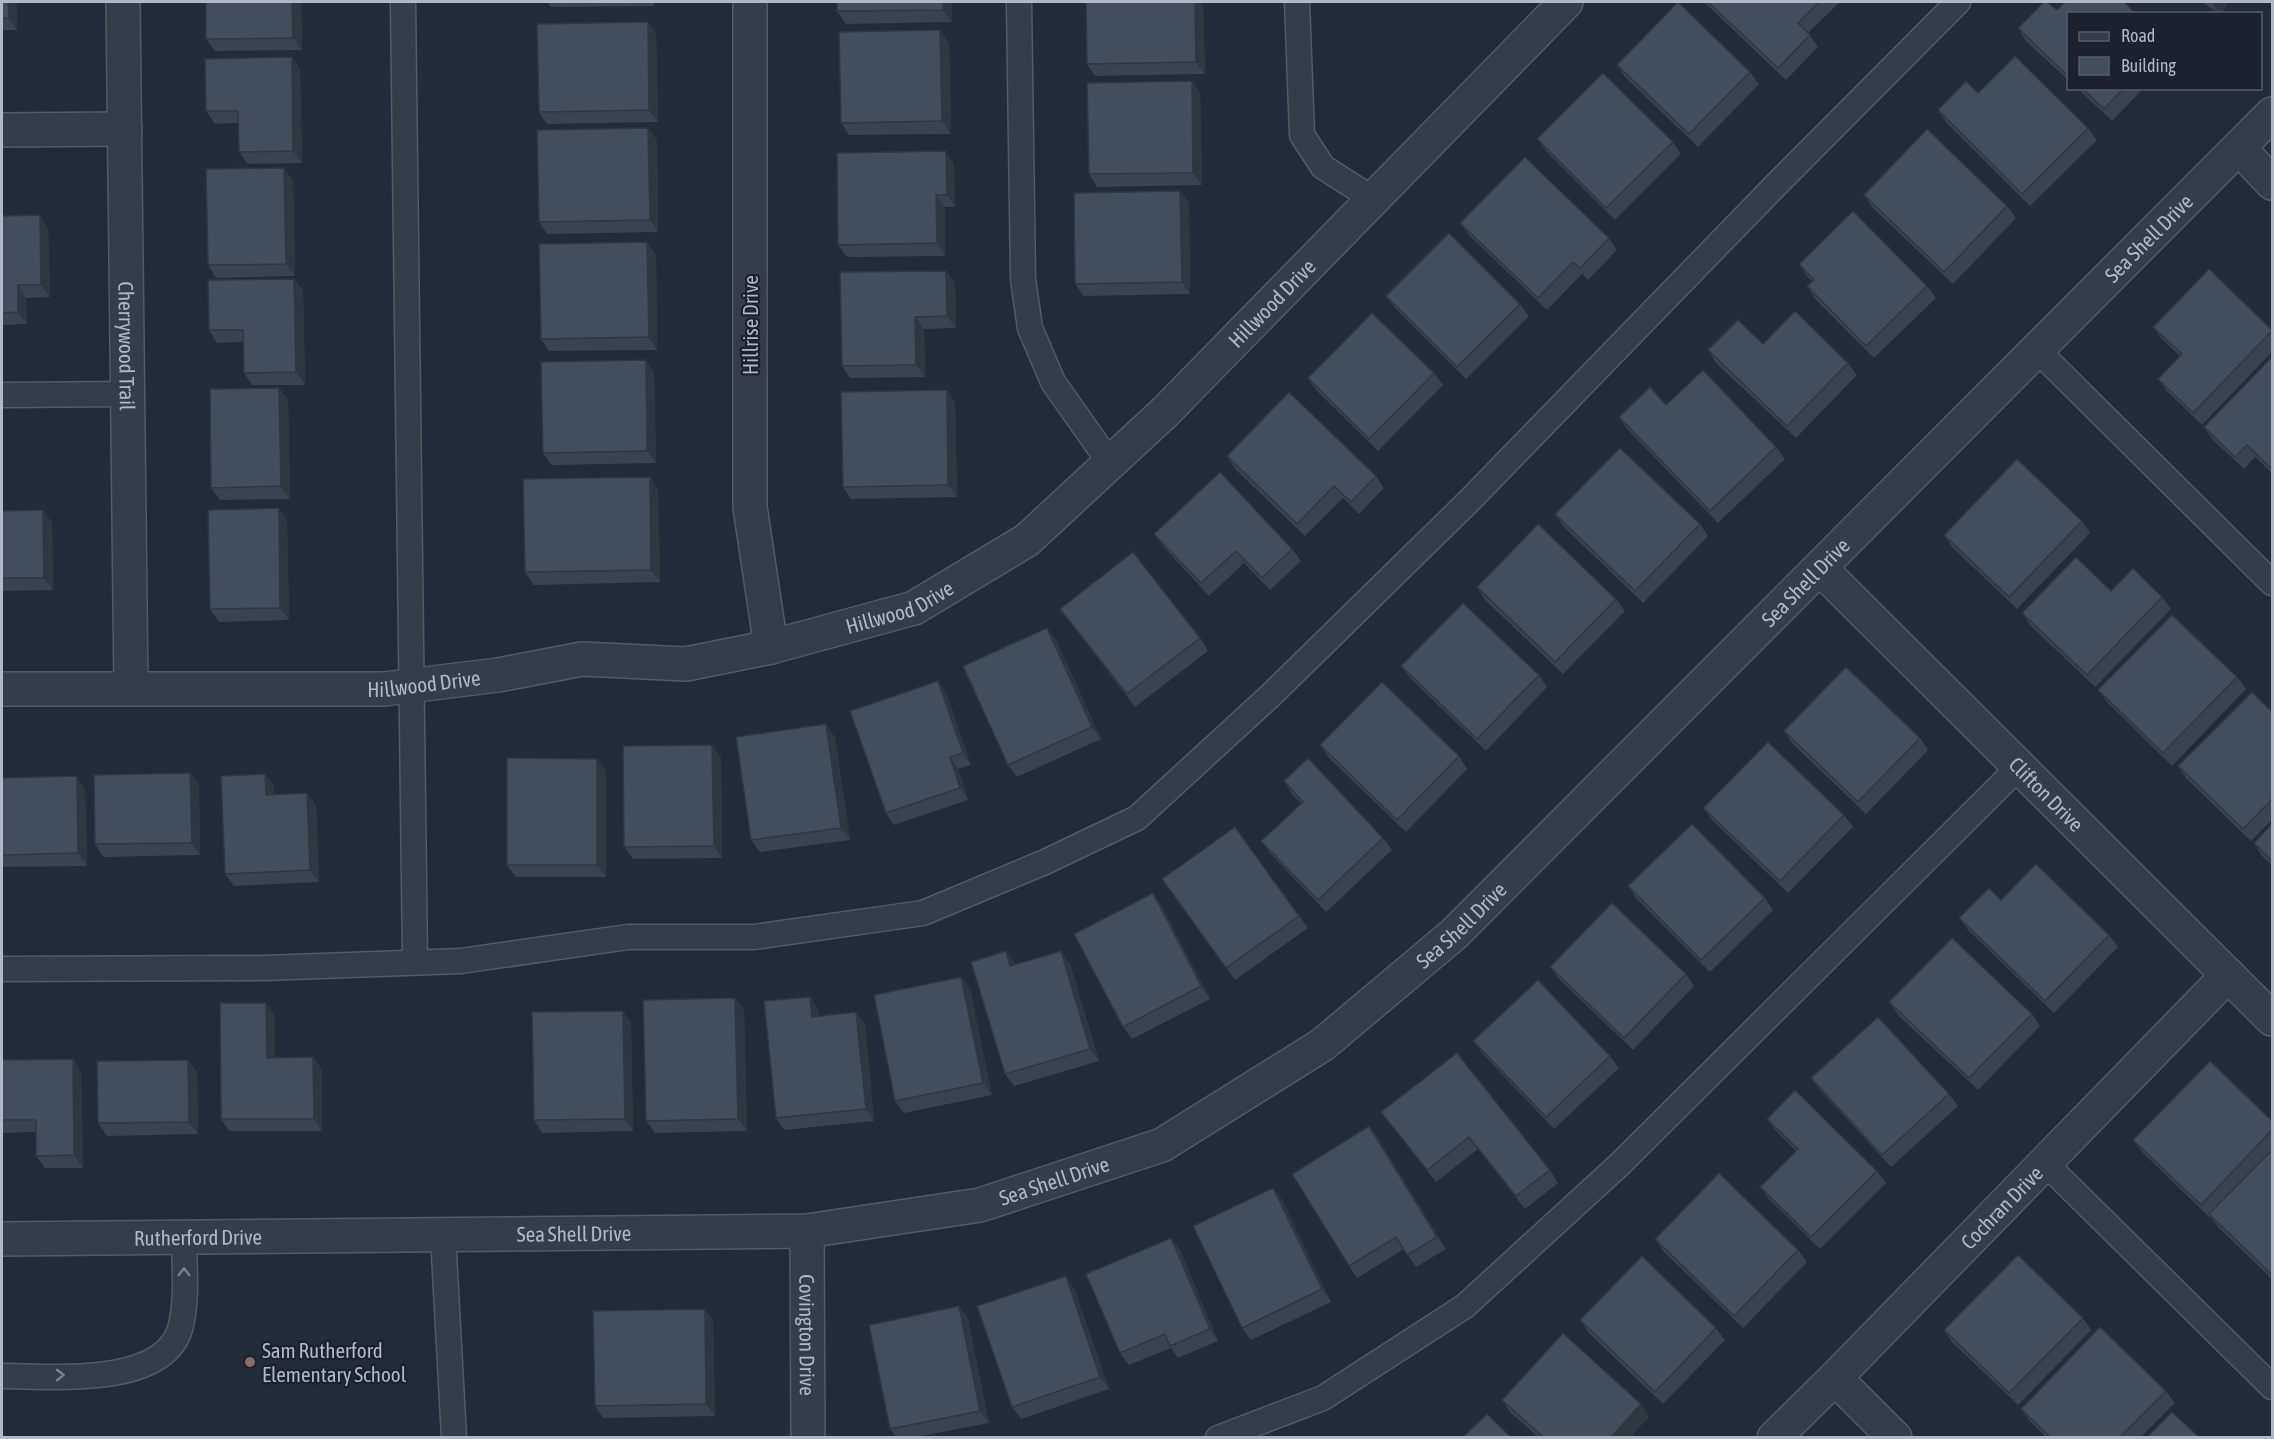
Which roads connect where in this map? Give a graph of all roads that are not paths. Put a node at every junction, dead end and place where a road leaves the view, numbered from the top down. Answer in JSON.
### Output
{"nodes":[{"id":1,"x":123,"y":2,"type":"edge"},
{"id":2,"x":403,"y":2,"type":"edge"},
{"id":3,"x":750,"y":2,"type":"edge"},
{"id":4,"x":1018,"y":2,"type":"edge"},
{"id":5,"x":1298,"y":2,"type":"edge"},
{"id":6,"x":1566,"y":2,"type":"edge"},
{"id":7,"x":1958,"y":2,"type":"edge"},
{"id":8,"x":2272,"y":114,"type":"edge"},
{"id":9,"x":125,"y":129,"type":"junction"},
{"id":10,"x":2,"y":130,"type":"edge"},
{"id":11,"x":2239,"y":148,"type":"junction"},
{"id":12,"x":2272,"y":183,"type":"edge"},
{"id":13,"x":1373,"y":199,"type":"junction"},
{"id":14,"x":2037,"y":350,"type":"junction"},
{"id":15,"x":128,"y":394,"type":"junction"},
{"id":16,"x":2,"y":395,"type":"edge"},
{"id":17,"x":1110,"y":463,"type":"junction"},
{"id":18,"x":1820,"y":568,"type":"junction"},
{"id":19,"x":2272,"y":584,"type":"edge"},
{"id":20,"x":771,"y":647,"type":"junction"},
{"id":21,"x":410,"y":686,"type":"junction"},
{"id":22,"x":130,"y":688,"type":"junction"},
{"id":23,"x":2,"y":689,"type":"edge"},
{"id":24,"x":2019,"y":767,"type":"junction"},
{"id":25,"x":415,"y":962,"type":"junction"},
{"id":26,"x":2,"y":969,"type":"edge"},
{"id":27,"x":2228,"y":975,"type":"junction"},
{"id":28,"x":2272,"y":1020,"type":"edge"},
{"id":29,"x":2045,"y":1163,"type":"junction"},
{"id":30,"x":807,"y":1231,"type":"junction"},
{"id":31,"x":396,"y":1235,"type":"joint"},
{"id":32,"x":443,"y":1235,"type":"junction"},
{"id":33,"x":184,"y":1237,"type":"junction"},
{"id":34,"x":2,"y":1239,"type":"edge"},
{"id":35,"x":2,"y":1376,"type":"edge"},
{"id":36,"x":1835,"y":1378,"type":"junction"},
{"id":37,"x":2272,"y":1387,"type":"edge"},
{"id":38,"x":454,"y":1437,"type":"edge"},
{"id":39,"x":808,"y":1437,"type":"edge"},
{"id":40,"x":1218,"y":1437,"type":"edge"},
{"id":41,"x":1774,"y":1437,"type":"edge"},
{"id":42,"x":1895,"y":1437,"type":"edge"}],
"edges":[{"from":1,"to":9,"type":"street","name":"Cherrywood Trail"},
{"from":2,"to":21,"type":"lane"},
{"from":3,"to":20,"type":"street","name":"Hillrise Drive"},
{"from":4,"to":17,"type":"lane"},
{"from":5,"to":13,"type":"lane"},
{"from":6,"to":13,"type":"street","name":"Hillwood Drive"},
{"from":7,"to":25,"type":"lane"},
{"from":8,"to":11,"type":"street","name":"Sea Shell Drive"},
{"from":9,"to":10,"type":"street"},
{"from":9,"to":15,"type":"street","name":"Cherrywood Trail"},
{"from":11,"to":12,"type":"street"},
{"from":11,"to":14,"type":"street","name":"Sea Shell Drive"},
{"from":13,"to":17,"type":"street","name":"Hillwood Drive"},
{"from":14,"to":18,"type":"street","name":"Sea Shell Drive"},
{"from":14,"to":19,"type":"lane"},
{"from":15,"to":16,"type":"lane"},
{"from":15,"to":22,"type":"street","name":"Cherrywood Trail"},
{"from":17,"to":20,"type":"street","name":"Hillwood Drive"},
{"from":18,"to":24,"type":"street","name":"Clifton Drive"},
{"from":18,"to":30,"type":"street","name":"Sea Shell Drive"},
{"from":20,"to":21,"type":"street","name":"Hillwood Drive"},
{"from":21,"to":22,"type":"street","name":"Hillwood Drive"},
{"from":21,"to":25,"type":"lane"},
{"from":22,"to":23,"type":"street","name":"Hillwood Drive"},
{"from":24,"to":27,"type":"street","name":"Clifton Drive"},
{"from":24,"to":40,"type":"lane"},
{"from":25,"to":26,"type":"lane"},
{"from":27,"to":28,"type":"street","name":"Clifton Drive"},
{"from":27,"to":29,"type":"street","name":"Cochran Drive"},
{"from":29,"to":36,"type":"street","name":"Cochran Drive"},
{"from":29,"to":37,"type":"lane"},
{"from":30,"to":32,"type":"street","name":"Sea Shell Drive"},
{"from":30,"to":39,"type":"street","name":"Covington Drive"},
{"from":31,"to":32,"type":"street","name":"Sea Shell Drive"},
{"from":31,"to":33,"type":"street","name":"Rutherford Drive"},
{"from":32,"to":38,"type":"lane"},
{"from":33,"to":34,"type":"street","name":"Rutherford Drive"},
{"from":35,"to":33,"type":"lane","one_way":true},
{"from":36,"to":41,"type":"street","name":"Cochran Drive"},
{"from":36,"to":42,"type":"street"}]}
